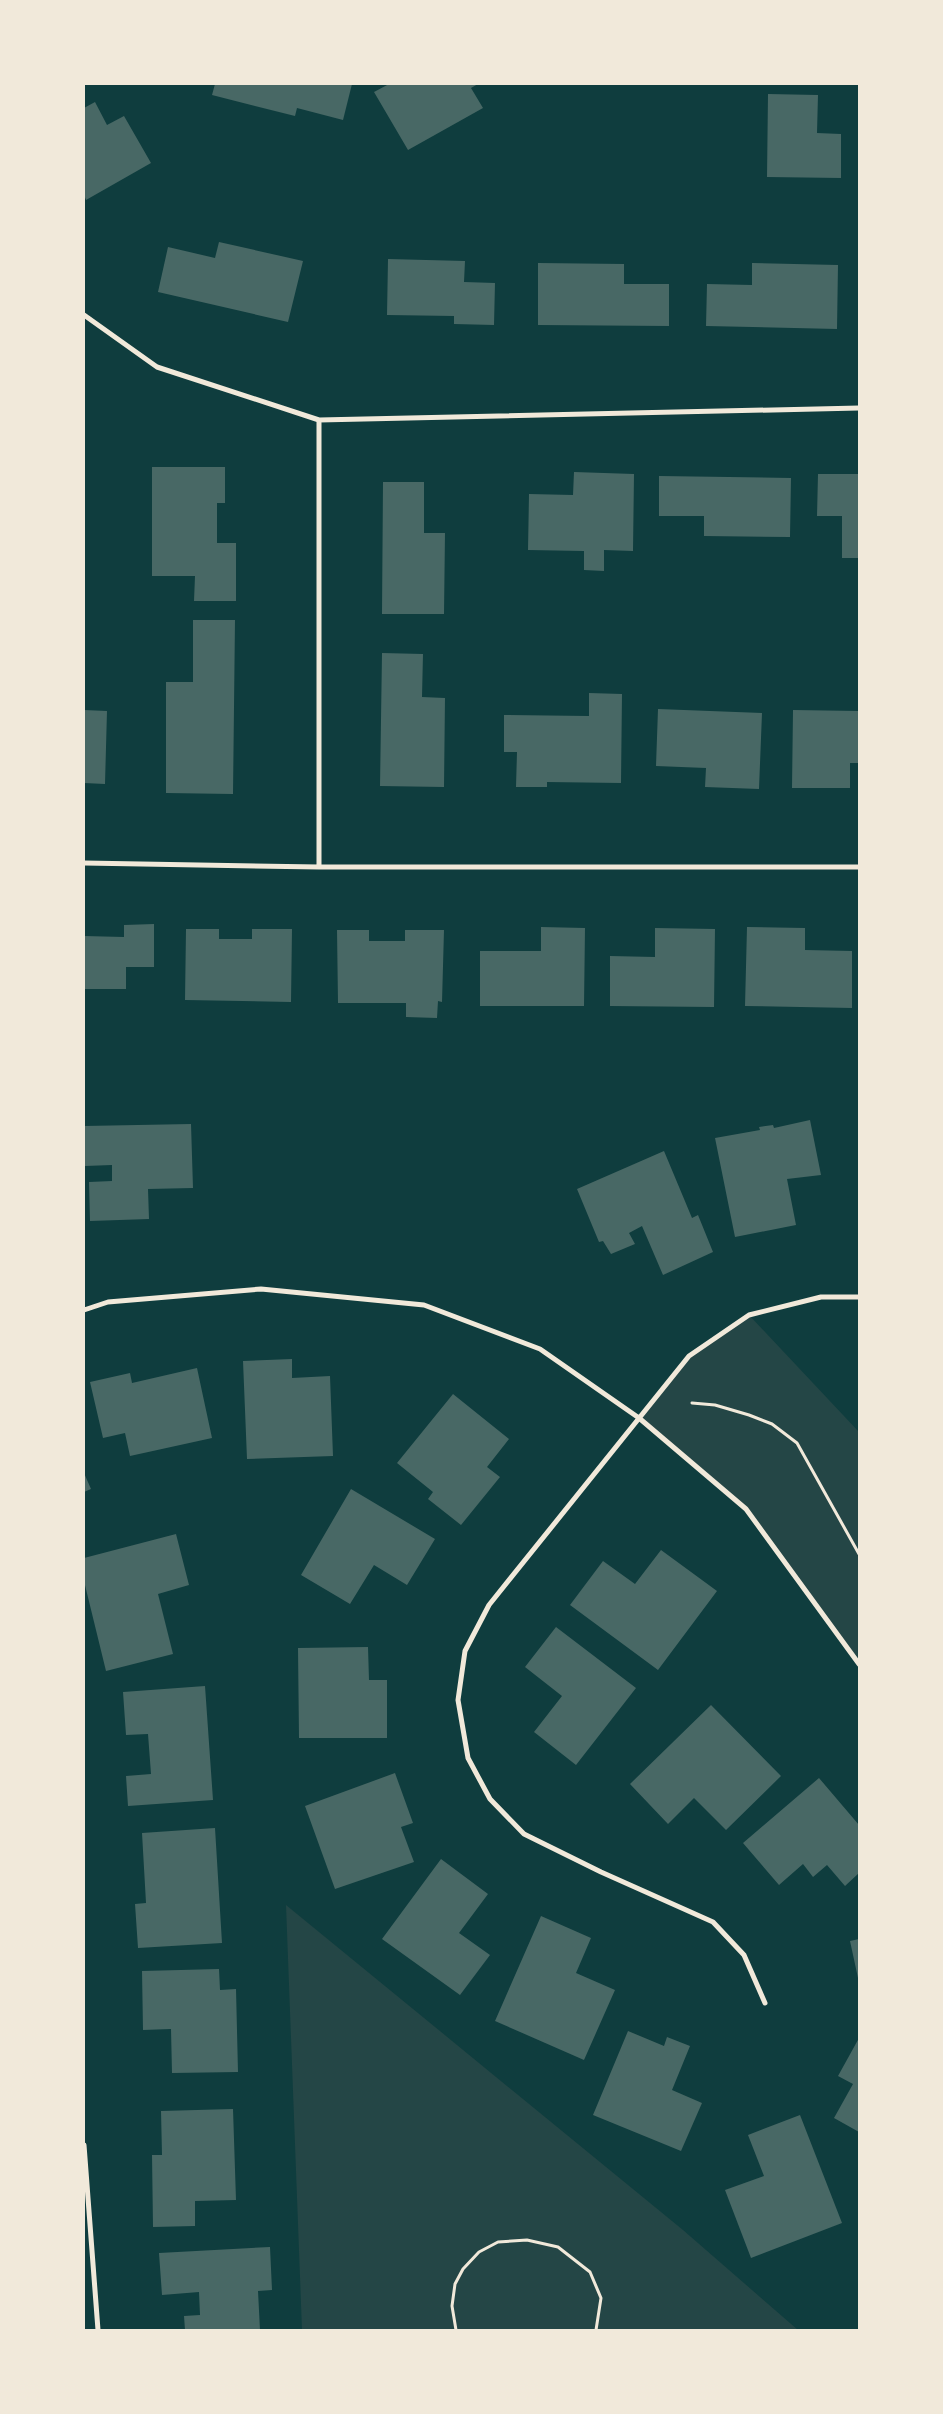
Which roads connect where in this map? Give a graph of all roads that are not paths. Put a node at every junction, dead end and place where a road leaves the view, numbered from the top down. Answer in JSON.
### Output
{"nodes":[{"id":1,"x":84,"y":315,"type":"edge"},
{"id":2,"x":859,"y":408,"type":"edge"},
{"id":3,"x":319,"y":420,"type":"junction"},
{"id":4,"x":84,"y":863,"type":"edge"},
{"id":5,"x":319,"y":867,"type":"junction"},
{"id":6,"x":859,"y":867,"type":"edge"},
{"id":7,"x":859,"y":1298,"type":"edge"},
{"id":8,"x":84,"y":1310,"type":"edge"},
{"id":9,"x":639,"y":1418,"type":"junction"},
{"id":10,"x":859,"y":1664,"type":"edge"},
{"id":11,"x":765,"y":2003,"type":"dead end"},
{"id":12,"x":84,"y":2144,"type":"edge"},
{"id":13,"x":98,"y":2330,"type":"edge"}],
"edges":[{"from":1,"to":3,"type":"street"},
{"from":2,"to":3,"type":"street"},
{"from":3,"to":5,"type":"street"},
{"from":4,"to":5,"type":"street"},
{"from":5,"to":6,"type":"street"},
{"from":7,"to":9,"type":"street"},
{"from":8,"to":9,"type":"street"},
{"from":9,"to":10,"type":"street"},
{"from":9,"to":11,"type":"street"},
{"from":12,"to":13,"type":"street"}]}
